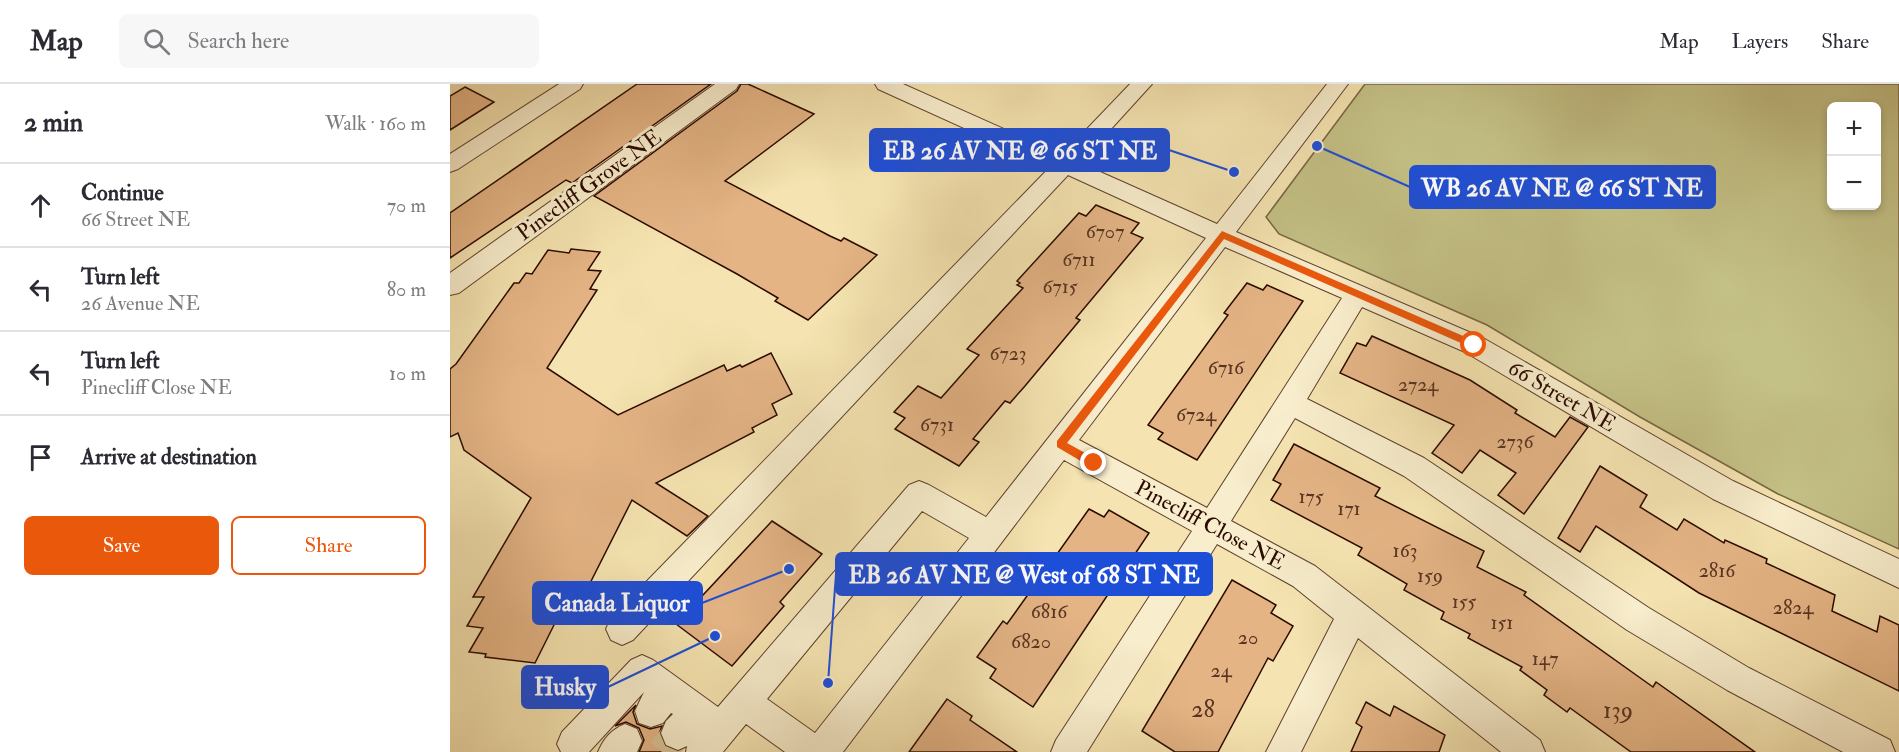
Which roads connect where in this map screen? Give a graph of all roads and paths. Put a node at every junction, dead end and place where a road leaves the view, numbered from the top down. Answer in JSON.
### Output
{"nodes":[{"id":1,"x":573,"y":84,"type":"edge"},
{"id":2,"x":729,"y":84,"type":"edge"},
{"id":3,"x":885,"y":84,"type":"edge"},
{"id":4,"x":941,"y":84,"type":"edge"},
{"id":5,"x":1142,"y":84,"type":"edge"},
{"id":6,"x":1338,"y":84,"type":"edge"},
{"id":7,"x":922,"y":100,"type":"junction"},
{"id":8,"x":450,"y":164,"type":"edge"},
{"id":9,"x":1065,"y":164,"type":"junction"},
{"id":10,"x":1222,"y":235,"type":"junction"},
{"id":11,"x":450,"y":286,"type":"edge"},
{"id":12,"x":1358,"y":293,"type":"junction"},
{"id":13,"x":1290,"y":403,"type":"junction"},
{"id":14,"x":1060,"y":444,"type":"junction"},
{"id":15,"x":1212,"y":525,"type":"junction"},
{"id":16,"x":990,"y":535,"type":"junction"},
{"id":17,"x":1899,"y":574,"type":"edge"},
{"id":18,"x":1353,"y":615,"type":"junction"},
{"id":19,"x":621,"y":629,"type":"dead end"},
{"id":20,"x":744,"y":702,"type":"junction"},
{"id":21,"x":699,"y":731,"type":"edge"},
{"id":22,"x":1518,"y":748,"type":"edge"},
{"id":23,"x":575,"y":749,"type":"edge"},
{"id":24,"x":813,"y":752,"type":"edge"},
{"id":25,"x":822,"y":752,"type":"edge"},
{"id":26,"x":1068,"y":752,"type":"edge"},
{"id":27,"x":1283,"y":752,"type":"edge"},
{"id":28,"x":1878,"y":752,"type":"edge"}],
"edges":[{"from":1,"to":8,"type":"street"},
{"from":2,"to":11,"type":"street","name":"Pinecliff Grove NE"},
{"from":3,"to":7,"type":"street","name":"66 Street NE"},
{"from":4,"to":7,"type":"street"},
{"from":5,"to":9,"type":"street"},
{"from":6,"to":10,"type":"street"},
{"from":7,"to":9,"type":"street","name":"66 Street NE"},
{"from":9,"to":10,"type":"street","name":"66 Street NE"},
{"from":9,"to":19,"type":"street"},
{"from":10,"to":12,"type":"street","name":"66 Street NE"},
{"from":10,"to":14,"type":"street"},
{"from":12,"to":13,"type":"street"},
{"from":12,"to":17,"type":"street","name":"66 Street NE"},
{"from":13,"to":15,"type":"street"},
{"from":13,"to":28,"type":"street"},
{"from":14,"to":15,"type":"street","name":"Pinecliff Close NE"},
{"from":14,"to":16,"type":"street"},
{"from":15,"to":18,"type":"street","name":"Pinecliff Close NE"},
{"from":15,"to":26,"type":"street"},
{"from":16,"to":20,"type":"street"},
{"from":16,"to":25,"type":"street"},
{"from":18,"to":22,"type":"street","name":"Pinecliff Close NE"},
{"from":18,"to":27,"type":"street"},
{"from":20,"to":21,"type":"street"},
{"from":20,"to":24,"type":"street"},
{"from":21,"to":23,"type":"street"}]}
